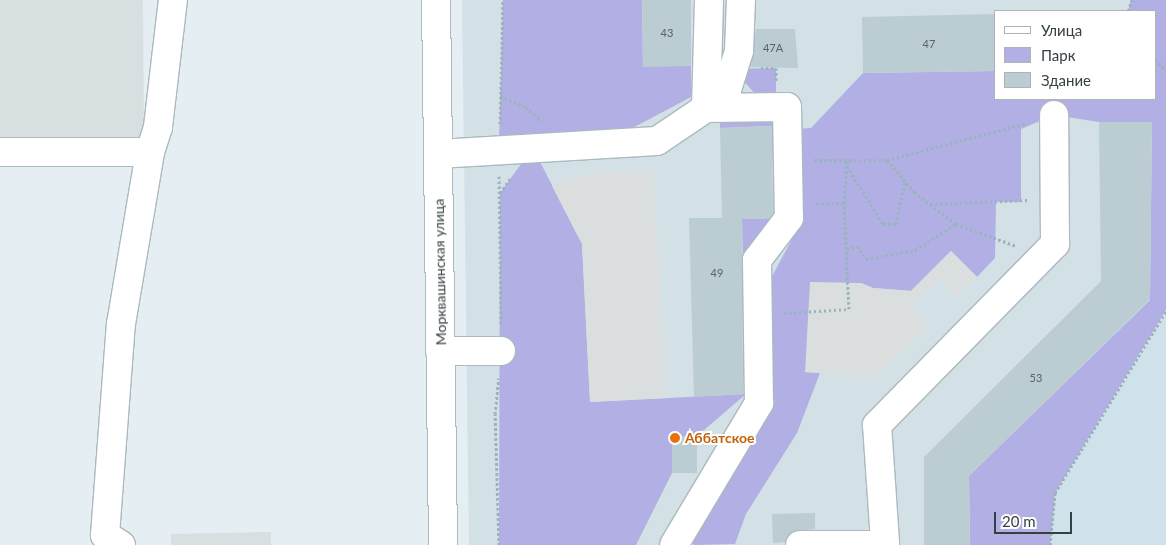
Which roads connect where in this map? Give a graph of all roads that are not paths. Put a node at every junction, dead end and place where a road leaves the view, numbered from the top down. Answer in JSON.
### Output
{"nodes":[{"id":1,"x":173,"y":0,"type":"edge"},
{"id":2,"x":436,"y":0,"type":"edge"},
{"id":3,"x":709,"y":0,"type":"edge"},
{"id":4,"x":741,"y":0,"type":"edge"},
{"id":5,"x":706,"y":108,"type":"junction"},
{"id":6,"x":1054,"y":115,"type":"road end"},
{"id":7,"x":0,"y":152,"type":"edge"},
{"id":8,"x":150,"y":152,"type":"junction"},
{"id":9,"x":438,"y":154,"type":"junction"},
{"id":10,"x":440,"y":350,"type":"junction"},
{"id":11,"x":501,"y":351,"type":"road end"},
{"id":12,"x":109,"y":542,"type":"edge"},
{"id":13,"x":885,"y":544,"type":"edge"},
{"id":14,"x":443,"y":545,"type":"edge"},
{"id":15,"x":674,"y":545,"type":"edge"},
{"id":16,"x":800,"y":545,"type":"edge"}],
"edges":[{"from":1,"to":8,"type":"street"},
{"from":2,"to":9,"type":"street","name":"Морквашинская улица"},
{"from":3,"to":5,"type":"street"},
{"from":4,"to":5,"type":"street"},
{"from":5,"to":9,"type":"street"},
{"from":5,"to":15,"type":"street"},
{"from":6,"to":13,"type":"street"},
{"from":7,"to":8,"type":"street"},
{"from":8,"to":12,"type":"street"},
{"from":9,"to":10,"type":"street","name":"Морквашинская улица"},
{"from":10,"to":11,"type":"street"},
{"from":10,"to":14,"type":"street","name":"Морквашинская улица"},
{"from":13,"to":16,"type":"street"}]}
